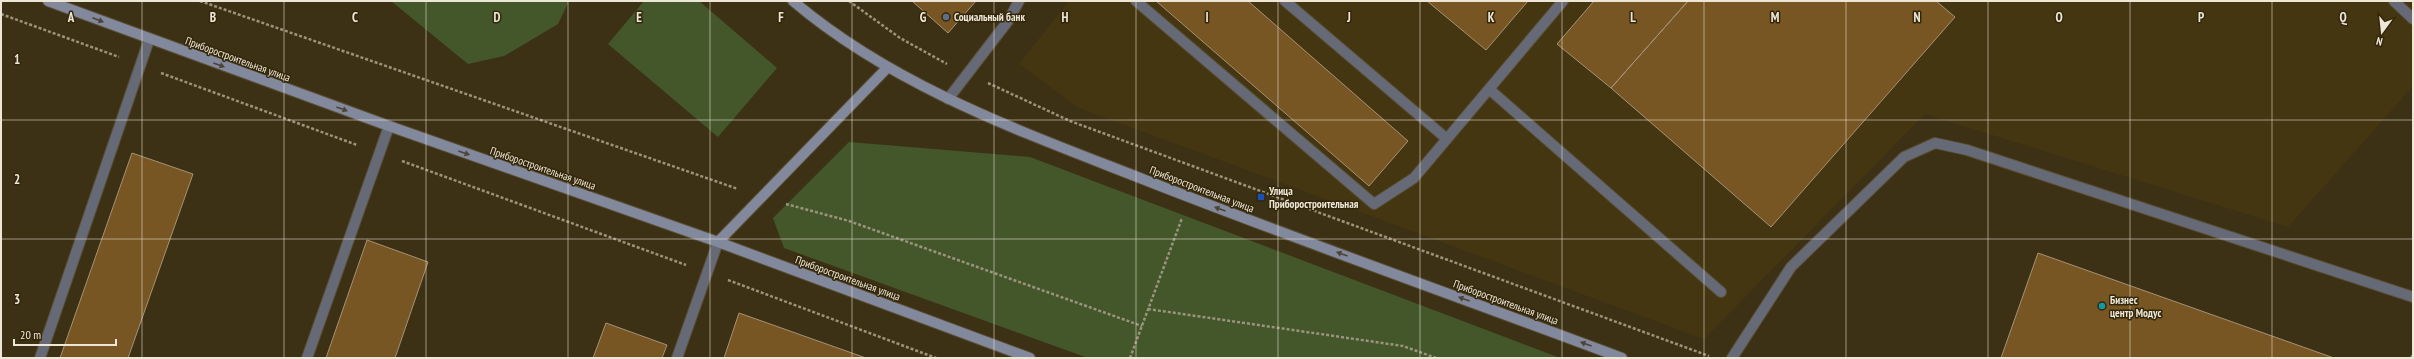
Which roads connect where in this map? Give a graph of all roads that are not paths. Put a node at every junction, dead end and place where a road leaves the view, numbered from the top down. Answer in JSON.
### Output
{"nodes":[{"id":1,"x":48,"y":1,"type":"edge"},
{"id":2,"x":794,"y":1,"type":"edge"},
{"id":3,"x":1019,"y":1,"type":"edge"},
{"id":4,"x":1136,"y":1,"type":"edge"},
{"id":5,"x":1285,"y":1,"type":"edge"},
{"id":6,"x":1563,"y":1,"type":"edge"},
{"id":7,"x":2394,"y":1,"type":"edge"},
{"id":8,"x":2413,"y":19,"type":"edge"},
{"id":9,"x":150,"y":40,"type":"junction"},
{"id":10,"x":888,"y":68,"type":"junction"},
{"id":11,"x":1489,"y":89,"type":"junction"},
{"id":12,"x":948,"y":99,"type":"junction"},
{"id":13,"x":389,"y":126,"type":"junction"},
{"id":14,"x":1447,"y":139,"type":"junction"},
{"id":15,"x":718,"y":242,"type":"junction"},
{"id":16,"x":1721,"y":292,"type":"dead end"},
{"id":17,"x":2413,"y":297,"type":"edge"},
{"id":18,"x":40,"y":358,"type":"edge"},
{"id":19,"x":307,"y":358,"type":"edge"},
{"id":20,"x":677,"y":358,"type":"edge"},
{"id":21,"x":1030,"y":358,"type":"edge"},
{"id":22,"x":1622,"y":358,"type":"edge"},
{"id":23,"x":1732,"y":358,"type":"edge"}],
"edges":[{"from":1,"to":9,"type":"main road","name":"Приборостроительная улица","one_way":true},
{"from":2,"to":10,"type":"main road","name":"Приборостроительная улица"},
{"from":3,"to":12,"type":"lane"},
{"from":4,"to":14,"type":"lane"},
{"from":5,"to":14,"type":"lane"},
{"from":6,"to":11,"type":"lane"},
{"from":7,"to":8,"type":"lane"},
{"from":9,"to":13,"type":"main road","name":"Приборостроительная улица","one_way":true},
{"from":9,"to":18,"type":"lane"},
{"from":10,"to":12,"type":"main road","name":"Приборостроительная улица"},
{"from":10,"to":15,"type":"main road"},
{"from":11,"to":14,"type":"lane"},
{"from":11,"to":16,"type":"lane"},
{"from":22,"to":12,"type":"main road","name":"Приборостроительная улица","one_way":true},
{"from":13,"to":15,"type":"main road","name":"Приборостроительная улица","one_way":true},
{"from":13,"to":19,"type":"lane"},
{"from":15,"to":20,"type":"lane"},
{"from":15,"to":21,"type":"main road","name":"Приборостроительная улица"},
{"from":17,"to":23,"type":"lane"}]}
